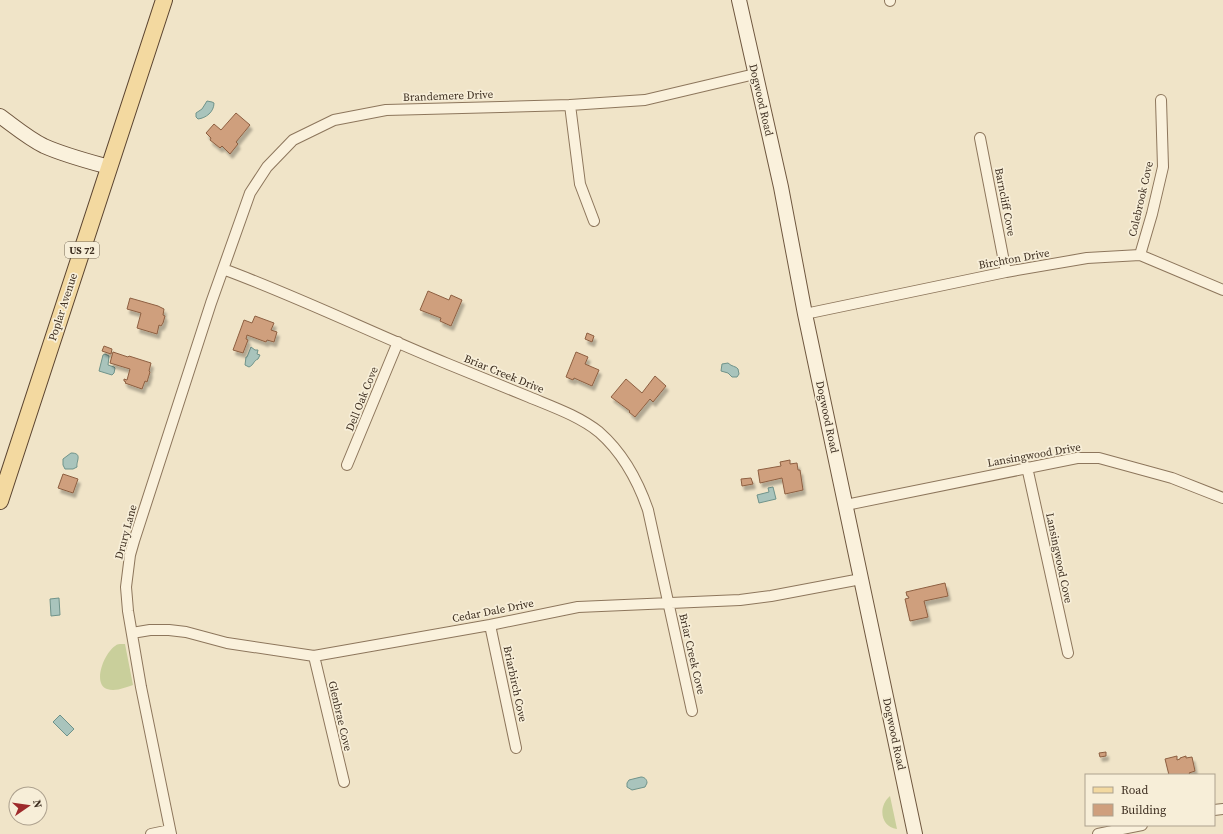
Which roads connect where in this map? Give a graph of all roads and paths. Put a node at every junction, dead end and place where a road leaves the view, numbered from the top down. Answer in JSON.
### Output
{"nodes":[{"id":1,"x":164,"y":0,"type":"edge"},
{"id":2,"x":739,"y":0,"type":"edge"},
{"id":3,"x":755,"y":74,"type":"junction"},
{"id":4,"x":1161,"y":100,"type":"dead end"},
{"id":5,"x":570,"y":105,"type":"junction"},
{"id":6,"x":0,"y":116,"type":"edge"},
{"id":7,"x":980,"y":138,"type":"dead end"},
{"id":8,"x":109,"y":167,"type":"junction"},
{"id":9,"x":594,"y":221,"type":"dead end"},
{"id":10,"x":1140,"y":255,"type":"junction"},
{"id":11,"x":223,"y":269,"type":"junction"},
{"id":12,"x":1006,"y":272,"type":"junction"},
{"id":13,"x":1223,"y":290,"type":"edge"},
{"id":14,"x":805,"y":314,"type":"junction"},
{"id":15,"x":398,"y":342,"type":"junction"},
{"id":16,"x":348,"y":465,"type":"dead end"},
{"id":17,"x":1027,"y":467,"type":"junction"},
{"id":18,"x":1223,"y":498,"type":"edge"},
{"id":19,"x":0,"y":501,"type":"edge"},
{"id":20,"x":846,"y":505,"type":"junction"},
{"id":21,"x":861,"y":579,"type":"junction"},
{"id":22,"x":668,"y":603,"type":"junction"},
{"id":23,"x":490,"y":625,"type":"junction"},
{"id":24,"x":132,"y":633,"type":"junction"},
{"id":25,"x":1068,"y":653,"type":"dead end"},
{"id":26,"x":314,"y":656,"type":"junction"},
{"id":27,"x":692,"y":711,"type":"dead end"},
{"id":28,"x":516,"y":748,"type":"dead end"},
{"id":29,"x":344,"y":782,"type":"dead end"},
{"id":30,"x":1137,"y":826,"type":"edge"},
{"id":31,"x":170,"y":832,"type":"edge"},
{"id":32,"x":151,"y":834,"type":"edge"},
{"id":33,"x":915,"y":834,"type":"edge"},
{"id":34,"x":1098,"y":834,"type":"edge"}],
"edges":[{"from":1,"to":8,"type":"main road","name":"Poplar Avenue","number":"US 72"},
{"from":2,"to":3,"type":"street","name":"Dogwood Road"},
{"from":3,"to":5,"type":"street","name":"Brandemere Drive"},
{"from":3,"to":14,"type":"street","name":"Dogwood Road"},
{"from":4,"to":10,"type":"street","name":"Colebrook Cove"},
{"from":5,"to":9,"type":"street"},
{"from":5,"to":11,"type":"street","name":"Brandemere Drive"},
{"from":6,"to":8,"type":"street"},
{"from":7,"to":12,"type":"street","name":"Barncliff Cove"},
{"from":8,"to":19,"type":"main road","name":"Poplar Avenue","number":"US 72"},
{"from":10,"to":12,"type":"street","name":"Birchton Drive"},
{"from":10,"to":13,"type":"street","name":"Birchton Drive"},
{"from":11,"to":15,"type":"street","name":"Briar Creek Drive"},
{"from":11,"to":24,"type":"street","name":"Drury Lane"},
{"from":12,"to":14,"type":"street","name":"Birchton Drive"},
{"from":14,"to":20,"type":"street","name":"Dogwood Road"},
{"from":15,"to":16,"type":"street","name":"Dell Oak Cove"},
{"from":15,"to":22,"type":"street","name":"Briar Creek Drive"},
{"from":17,"to":18,"type":"street","name":"Lansingwood Drive"},
{"from":17,"to":20,"type":"street","name":"Lansingwood Drive"},
{"from":17,"to":25,"type":"street","name":"Lansingwood Cove"},
{"from":20,"to":21,"type":"street","name":"Dogwood Road"},
{"from":21,"to":22,"type":"street","name":"Cedar Dale Drive"},
{"from":21,"to":33,"type":"street","name":"Dogwood Road"},
{"from":22,"to":23,"type":"street","name":"Cedar Dale Drive"},
{"from":22,"to":27,"type":"street","name":"Briar Creek Cove"},
{"from":23,"to":26,"type":"street","name":"Cedar Dale Drive"},
{"from":23,"to":28,"type":"street","name":"Briarbirch Cove"},
{"from":24,"to":26,"type":"street","name":"Cedar Dale Drive"},
{"from":24,"to":31,"type":"street","name":"Drury Lane"},
{"from":26,"to":29,"type":"street","name":"Glenbrae Cove"},
{"from":30,"to":34,"type":"street"},
{"from":31,"to":32,"type":"street"}]}
